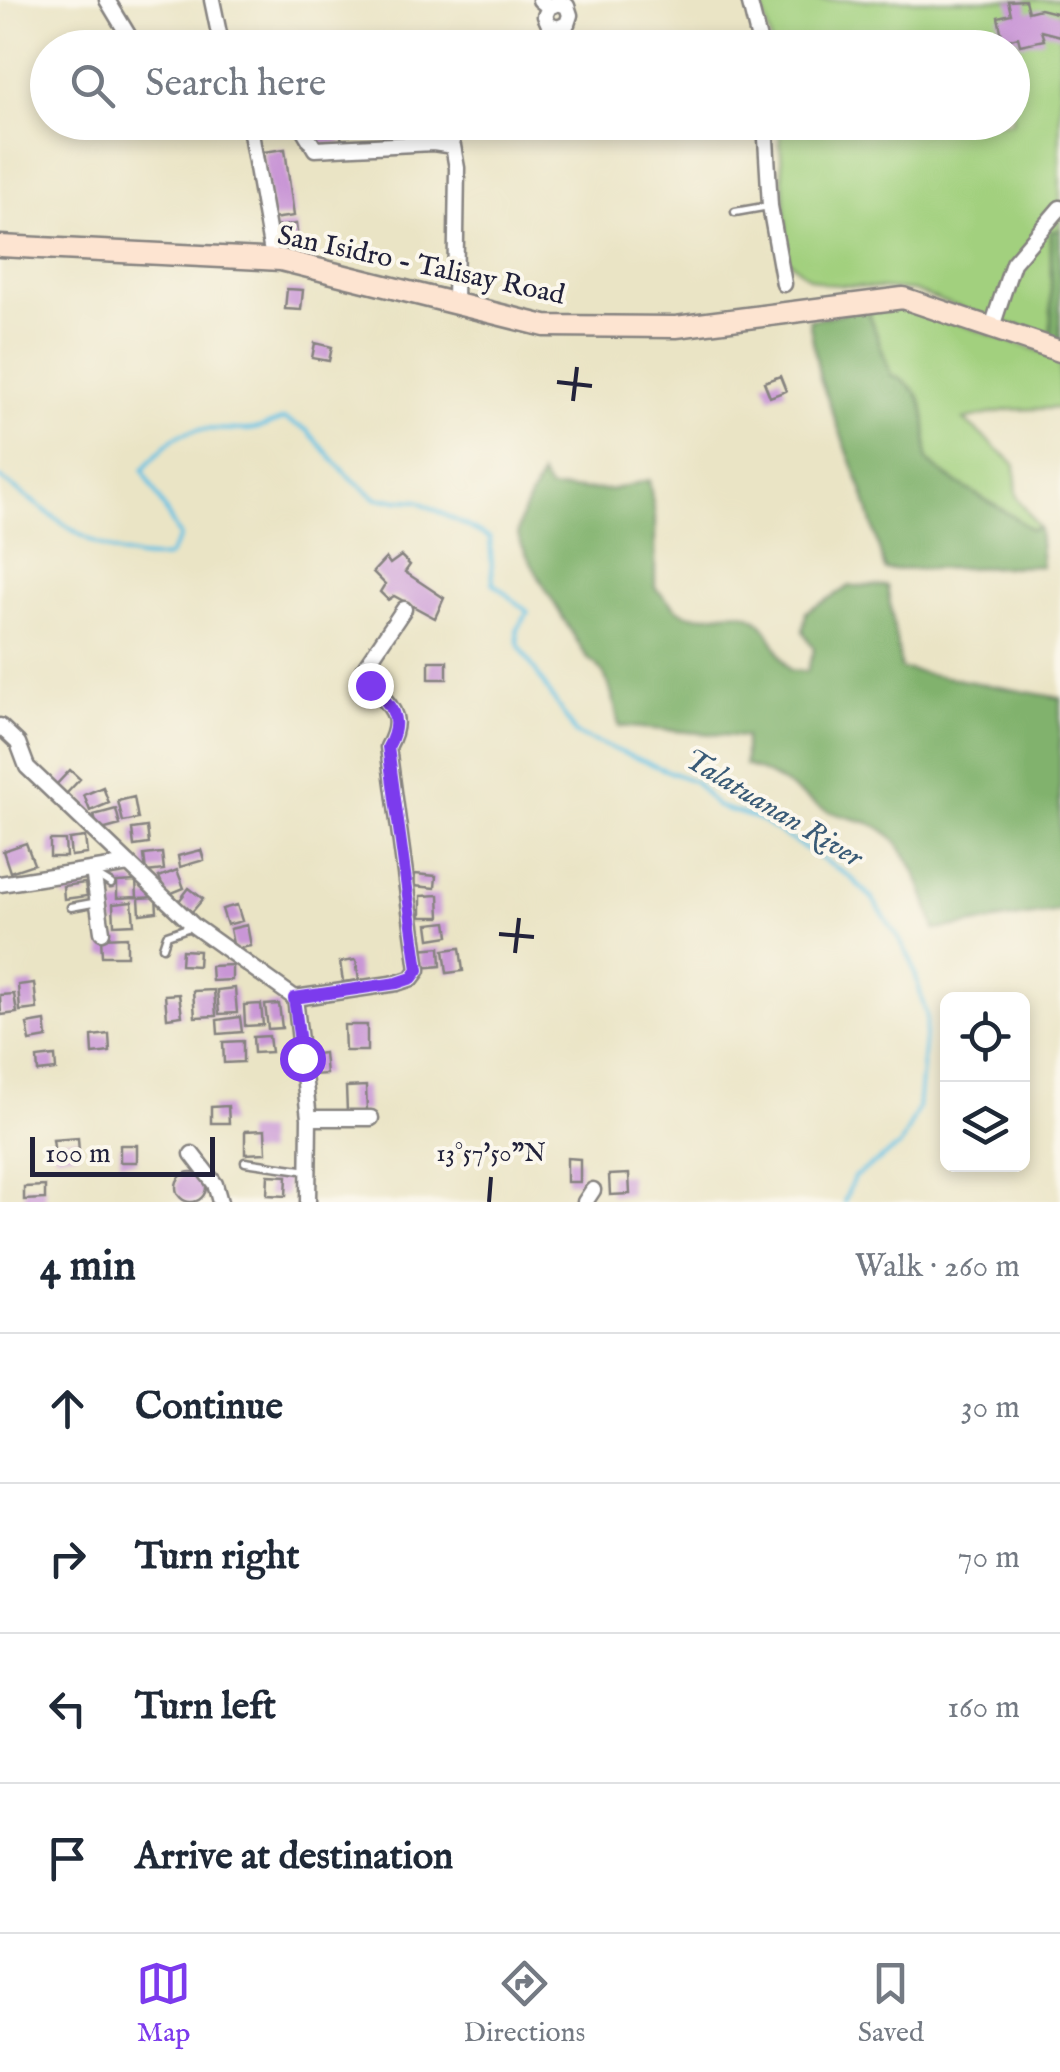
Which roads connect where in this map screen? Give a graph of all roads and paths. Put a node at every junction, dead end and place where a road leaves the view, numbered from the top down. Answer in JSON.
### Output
{"nodes":[{"id":1,"x":107,"y":0,"type":"edge"},
{"id":2,"x":212,"y":0,"type":"edge"},
{"id":3,"x":750,"y":0,"type":"edge"},
{"id":4,"x":125,"y":30,"type":"edge"},
{"id":5,"x":218,"y":30,"type":"edge"},
{"id":6,"x":757,"y":30,"type":"edge"},
{"id":7,"x":251,"y":140,"type":"edge"},
{"id":8,"x":309,"y":140,"type":"edge"},
{"id":9,"x":766,"y":140,"type":"edge"},
{"id":10,"x":770,"y":206,"type":"junction"},
{"id":11,"x":1060,"y":208,"type":"edge"},
{"id":12,"x":734,"y":212,"type":"dead end"},
{"id":13,"x":0,"y":246,"type":"edge"},
{"id":14,"x":271,"y":247,"type":"dead end"},
{"id":15,"x":785,"y":298,"type":"junction"},
{"id":16,"x":455,"y":304,"type":"junction"},
{"id":17,"x":992,"y":327,"type":"junction"},
{"id":18,"x":1060,"y":351,"type":"edge"},
{"id":19,"x":404,"y":609,"type":"dead end"},
{"id":20,"x":0,"y":726,"type":"edge"},
{"id":21,"x":129,"y":864,"type":"junction"},
{"id":22,"x":93,"y":872,"type":"junction"},
{"id":23,"x":0,"y":884,"type":"edge"},
{"id":24,"x":111,"y":884,"type":"dead end"},
{"id":25,"x":98,"y":902,"type":"junction"},
{"id":26,"x":71,"y":907,"type":"dead end"},
{"id":27,"x":194,"y":926,"type":"junction"},
{"id":28,"x":102,"y":932,"type":"dead end"},
{"id":29,"x":163,"y":946,"type":"dead end"},
{"id":30,"x":294,"y":998,"type":"junction"},
{"id":31,"x":310,"y":1118,"type":"junction"},
{"id":32,"x":371,"y":1118,"type":"dead end"},
{"id":33,"x":192,"y":1154,"type":"dead end"},
{"id":34,"x":245,"y":1162,"type":"dead end"},
{"id":35,"x":308,"y":1172,"type":"junction"},
{"id":36,"x":220,"y":1202,"type":"edge"},
{"id":37,"x":308,"y":1202,"type":"edge"}],
"edges":[{"from":1,"to":4,"type":"street"},
{"from":2,"to":5,"type":"street"},
{"from":3,"to":6,"type":"street"},
{"from":7,"to":14,"type":"street"},
{"from":8,"to":16,"type":"street"},
{"from":9,"to":10,"type":"street"},
{"from":10,"to":12,"type":"lane"},
{"from":10,"to":15,"type":"street"},
{"from":11,"to":17,"type":"street"},
{"from":13,"to":16,"type":"street","name":"San Isidro - Talisay Road"},
{"from":15,"to":16,"type":"street","name":"San Isidro - Talisay Road"},
{"from":15,"to":17,"type":"street","name":"San Isidro - Talisay Road"},
{"from":17,"to":18,"type":"street","name":"San Isidro - Talisay Road"},
{"from":19,"to":30,"type":"street"},
{"from":20,"to":21,"type":"street"},
{"from":21,"to":22,"type":"street"},
{"from":21,"to":27,"type":"street"},
{"from":22,"to":23,"type":"street"},
{"from":22,"to":24,"type":"lane"},
{"from":22,"to":25,"type":"street"},
{"from":25,"to":26,"type":"lane"},
{"from":25,"to":28,"type":"street"},
{"from":27,"to":29,"type":"lane"},
{"from":27,"to":30,"type":"street"},
{"from":30,"to":31,"type":"street"},
{"from":31,"to":32,"type":"street"},
{"from":31,"to":35,"type":"street"},
{"from":33,"to":36,"type":"street"},
{"from":34,"to":35,"type":"lane"},
{"from":35,"to":37,"type":"street"}]}
